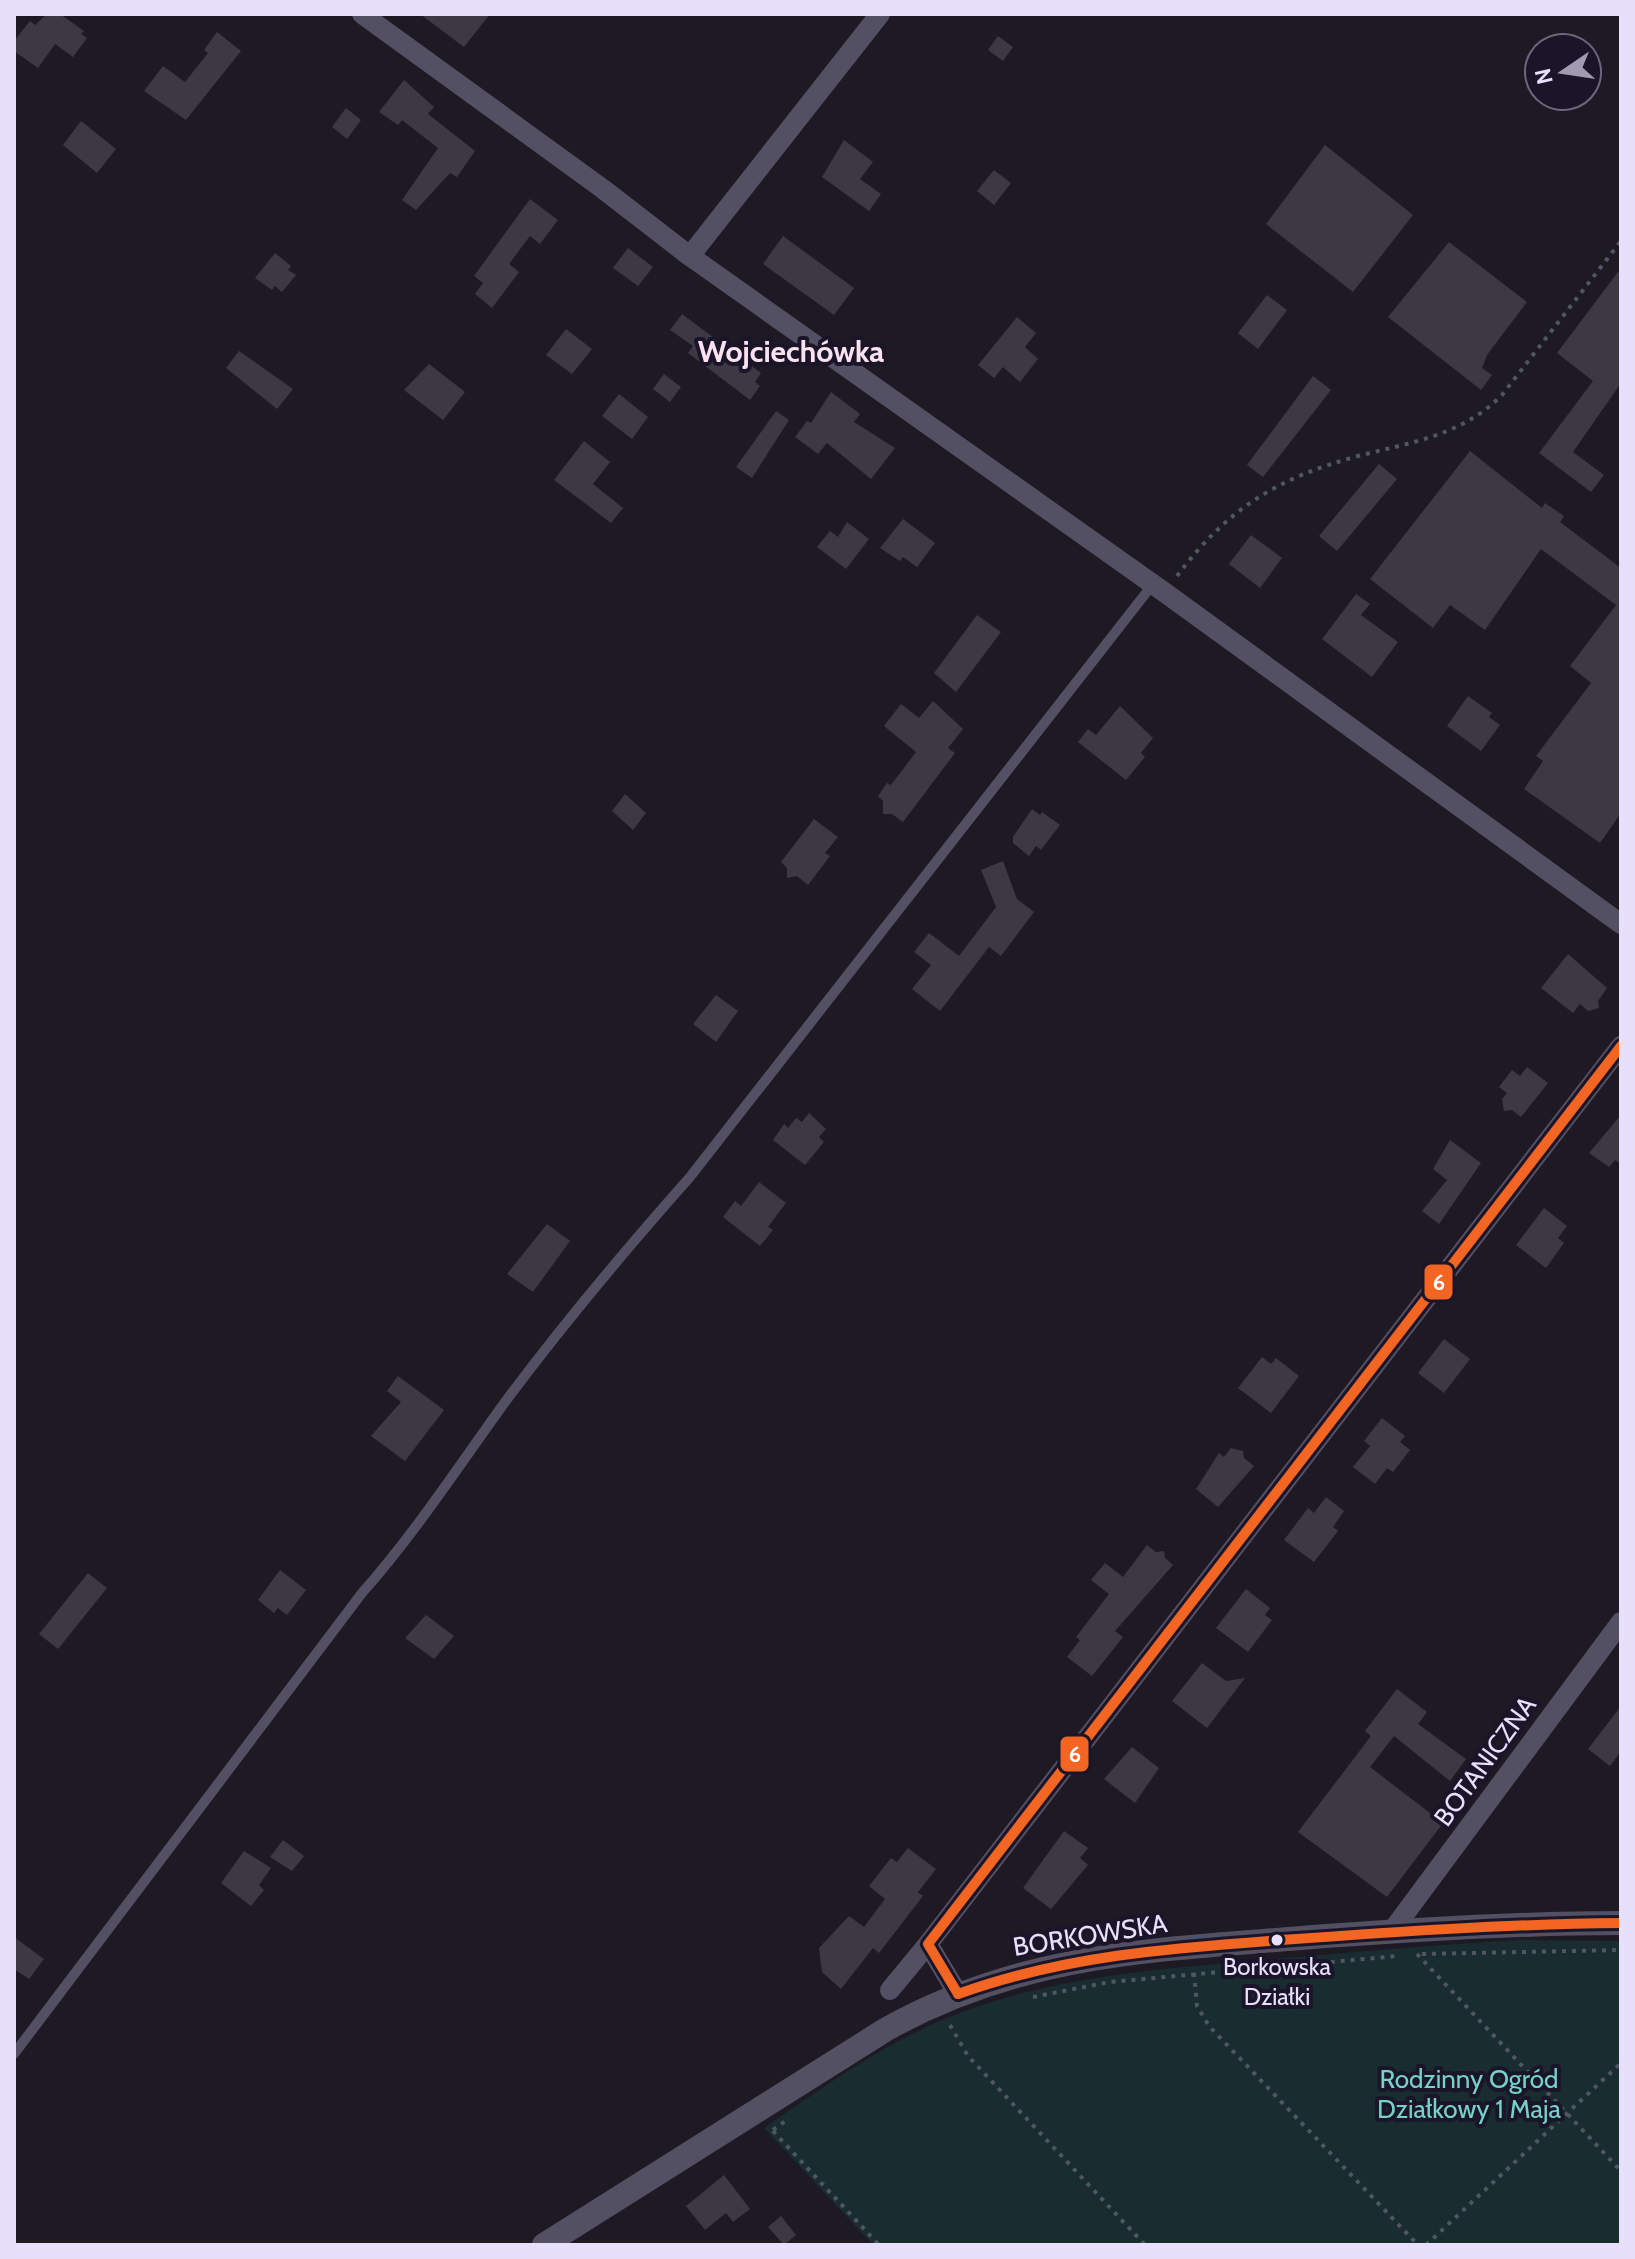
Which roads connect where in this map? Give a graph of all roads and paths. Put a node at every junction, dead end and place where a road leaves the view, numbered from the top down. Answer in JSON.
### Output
{"nodes":[{"id":1,"x":362,"y":14,"type":"edge"},
{"id":2,"x":880,"y":14,"type":"edge"},
{"id":3,"x":1621,"y":241,"type":"edge"},
{"id":4,"x":690,"y":256,"type":"junction"},
{"id":5,"x":1158,"y":588,"type":"junction"},
{"id":6,"x":1621,"y":924,"type":"edge"},
{"id":7,"x":1621,"y":1046,"type":"edge"},
{"id":8,"x":1621,"y":1622,"type":"edge"},
{"id":9,"x":1621,"y":1923,"type":"edge"},
{"id":10,"x":1392,"y":1931,"type":"junction"},
{"id":11,"x":928,"y":1944,"type":"junction"},
{"id":12,"x":1621,"y":1950,"type":"edge"},
{"id":13,"x":1417,"y":1954,"type":"junction"},
{"id":14,"x":1194,"y":1975,"type":"junction"},
{"id":15,"x":890,"y":1990,"type":"dead end"},
{"id":16,"x":958,"y":1994,"type":"junction"},
{"id":17,"x":1025,"y":1999,"type":"dead end"},
{"id":18,"x":962,"y":2020,"type":"dead end"},
{"id":19,"x":950,"y":2025,"type":"junction"},
{"id":20,"x":937,"y":2031,"type":"dead end"},
{"id":21,"x":14,"y":2054,"type":"edge"},
{"id":22,"x":1621,"y":2063,"type":"edge"},
{"id":23,"x":755,"y":2111,"type":"junction"},
{"id":24,"x":1567,"y":2114,"type":"junction"},
{"id":25,"x":795,"y":2115,"type":"dead end"},
{"id":26,"x":773,"y":2130,"type":"junction"},
{"id":27,"x":1621,"y":2171,"type":"edge"},
{"id":28,"x":544,"y":2245,"type":"edge"},
{"id":29,"x":879,"y":2245,"type":"edge"},
{"id":30,"x":1145,"y":2245,"type":"edge"},
{"id":31,"x":1418,"y":2245,"type":"edge"},
{"id":32,"x":1426,"y":2245,"type":"edge"}],
"edges":[{"from":1,"to":4,"type":"street"},
{"from":2,"to":4,"type":"street"},
{"from":3,"to":5,"type":"path"},
{"from":4,"to":5,"type":"street"},
{"from":5,"to":6,"type":"street"},
{"from":5,"to":21,"type":"lane"},
{"from":7,"to":11,"type":"street"},
{"from":8,"to":10,"type":"street","name":"BOTANICZNA"},
{"from":9,"to":10,"type":"street","name":"BORKOWSKA"},
{"from":10,"to":16,"type":"street","name":"BORKOWSKA"},
{"from":11,"to":15,"type":"street"},
{"from":11,"to":16,"type":"street"},
{"from":12,"to":13,"type":"path"},
{"from":13,"to":14,"type":"path"},
{"from":13,"to":24,"type":"path"},
{"from":14,"to":17,"type":"path"},
{"from":14,"to":31,"type":"path"},
{"from":16,"to":23,"type":"street","name":"BORKOWSKA"},
{"from":18,"to":19,"type":"path"},
{"from":19,"to":20,"type":"path"},
{"from":19,"to":30,"type":"path"},
{"from":22,"to":24,"type":"path"},
{"from":23,"to":26,"type":"path"},
{"from":23,"to":28,"type":"street","name":"BORKOWSKA"},
{"from":24,"to":27,"type":"path"},
{"from":24,"to":32,"type":"path"},
{"from":25,"to":26,"type":"path"},
{"from":26,"to":29,"type":"path"}]}
